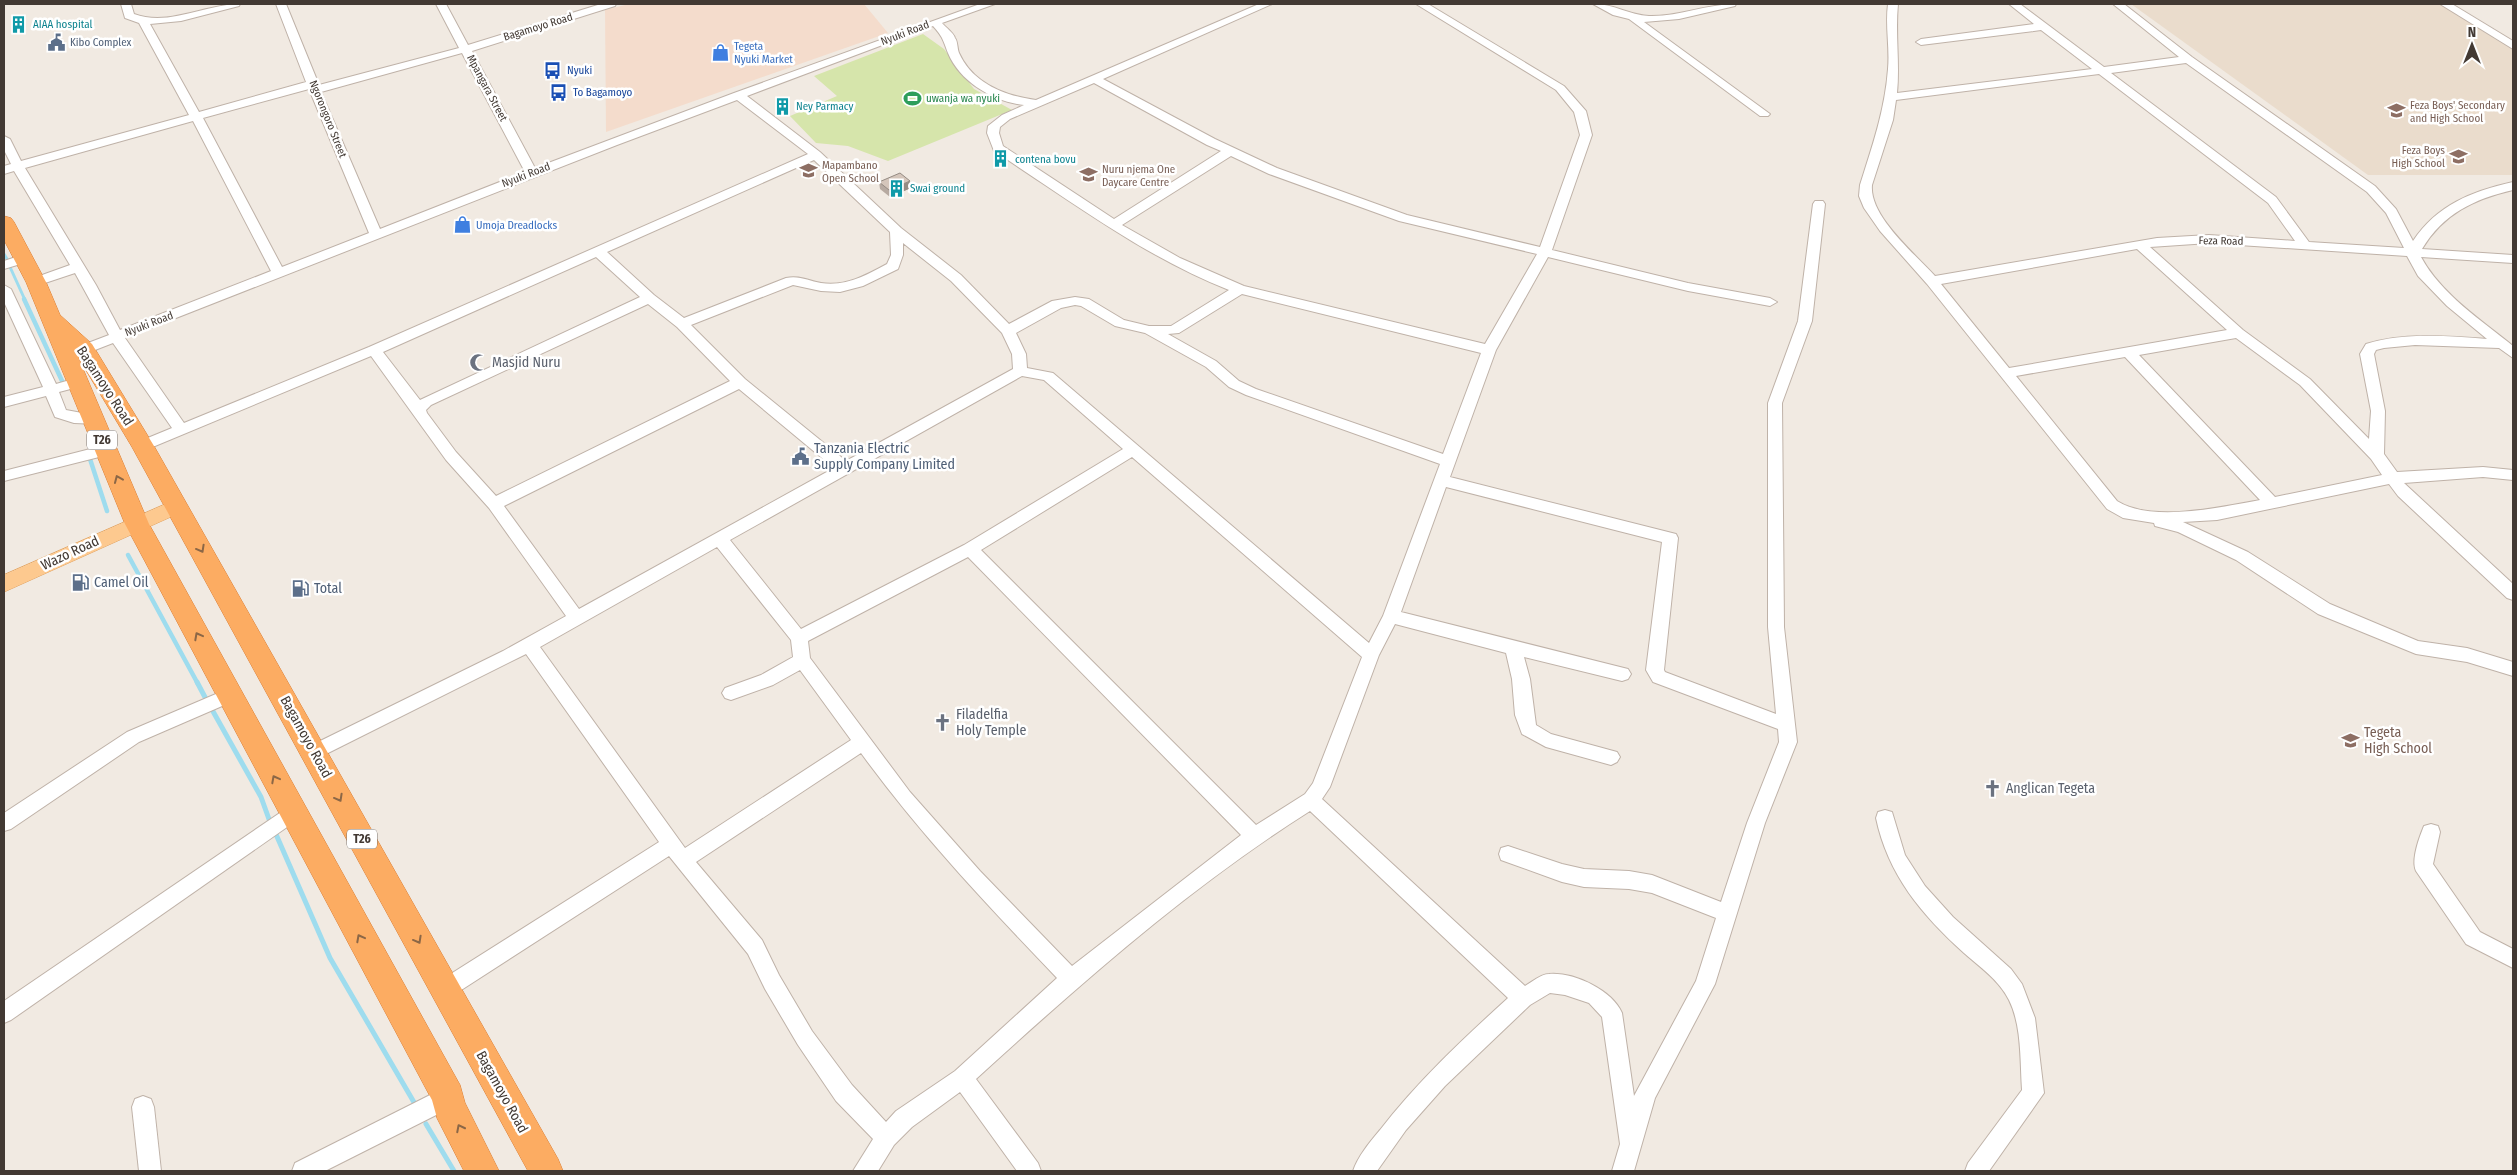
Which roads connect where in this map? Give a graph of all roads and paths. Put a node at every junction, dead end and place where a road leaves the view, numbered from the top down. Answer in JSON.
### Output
{"nodes":[{"id":1,"x":126,"y":4,"type":"edge"},
{"id":2,"x":235,"y":4,"type":"edge"},
{"id":3,"x":281,"y":4,"type":"edge"},
{"id":4,"x":441,"y":4,"type":"edge"},
{"id":5,"x":611,"y":4,"type":"edge"},
{"id":6,"x":990,"y":4,"type":"edge"},
{"id":7,"x":1266,"y":4,"type":"edge"},
{"id":8,"x":1421,"y":4,"type":"edge"},
{"id":9,"x":1598,"y":4,"type":"edge"},
{"id":10,"x":1731,"y":4,"type":"edge"},
{"id":11,"x":1893,"y":4,"type":"edge"},
{"id":12,"x":2014,"y":4,"type":"edge"},
{"id":13,"x":2118,"y":4,"type":"edge"},
{"id":14,"x":2446,"y":4,"type":"edge"},
{"id":15,"x":974,"y":6,"type":"edge"},
{"id":16,"x":1634,"y":19,"type":"junction"},
{"id":17,"x":144,"y":21,"type":"junction"},
{"id":18,"x":935,"y":22,"type":"junction"},
{"id":19,"x":2043,"y":26,"type":"junction"},
{"id":20,"x":1921,"y":42,"type":"dead end"},
{"id":21,"x":2513,"y":46,"type":"edge"},
{"id":22,"x":466,"y":49,"type":"junction"},
{"id":23,"x":2188,"y":58,"type":"junction"},
{"id":24,"x":2101,"y":70,"type":"junction"},
{"id":25,"x":1096,"y":80,"type":"junction"},
{"id":26,"x":314,"y":87,"type":"junction"},
{"id":27,"x":738,"y":95,"type":"junction"},
{"id":28,"x":1891,"y":97,"type":"junction"},
{"id":29,"x":1041,"y":104,"type":"junction"},
{"id":30,"x":1764,"y":114,"type":"dead end"},
{"id":31,"x":196,"y":116,"type":"junction"},
{"id":32,"x":4,"y":139,"type":"edge"},
{"id":33,"x":1230,"y":151,"type":"junction"},
{"id":34,"x":816,"y":155,"type":"junction"},
{"id":35,"x":18,"y":166,"type":"junction"},
{"id":36,"x":4,"y":170,"type":"edge"},
{"id":37,"x":532,"y":173,"type":"junction"},
{"id":38,"x":2513,"y":186,"type":"edge"},
{"id":39,"x":1819,"y":204,"type":"dead end"},
{"id":40,"x":4,"y":222,"type":"edge"},
{"id":41,"x":1113,"y":224,"type":"junction"},
{"id":42,"x":896,"y":231,"type":"junction"},
{"id":43,"x":376,"y":234,"type":"junction"},
{"id":44,"x":2140,"y":245,"type":"junction"},
{"id":45,"x":2305,"y":245,"type":"junction"},
{"id":46,"x":600,"y":252,"type":"junction"},
{"id":47,"x":1545,"y":252,"type":"junction"},
{"id":48,"x":2412,"y":254,"type":"junction"},
{"id":49,"x":2513,"y":259,"type":"edge"},
{"id":50,"x":13,"y":262,"type":"edge"},
{"id":51,"x":78,"y":267,"type":"junction"},
{"id":52,"x":279,"y":273,"type":"junction"},
{"id":53,"x":1932,"y":281,"type":"junction"},
{"id":54,"x":36,"y":282,"type":"junction"},
{"id":55,"x":4,"y":289,"type":"edge"},
{"id":56,"x":1240,"y":289,"type":"junction"},
{"id":57,"x":649,"y":298,"type":"junction"},
{"id":58,"x":1770,"y":302,"type":"dead end"},
{"id":59,"x":682,"y":324,"type":"junction"},
{"id":60,"x":1149,"y":330,"type":"junction"},
{"id":61,"x":1008,"y":331,"type":"junction"},
{"id":62,"x":2238,"y":333,"type":"junction"},
{"id":63,"x":117,"y":337,"type":"junction"},
{"id":64,"x":2502,"y":344,"type":"junction"},
{"id":65,"x":374,"y":350,"type":"junction"},
{"id":66,"x":1489,"y":350,"type":"junction"},
{"id":67,"x":2128,"y":352,"type":"junction"},
{"id":68,"x":75,"y":353,"type":"junction"},
{"id":69,"x":2513,"y":353,"type":"edge"},
{"id":70,"x":1020,"y":371,"type":"junction"},
{"id":71,"x":2006,"y":373,"type":"junction"},
{"id":72,"x":740,"y":382,"type":"junction"},
{"id":73,"x":77,"y":383,"type":"junction"},
{"id":74,"x":51,"y":390,"type":"junction"},
{"id":75,"x":4,"y":402,"type":"edge"},
{"id":76,"x":419,"y":409,"type":"junction"},
{"id":77,"x":93,"y":420,"type":"junction"},
{"id":78,"x":181,"y":430,"type":"junction"},
{"id":79,"x":143,"y":446,"type":"junction"},
{"id":80,"x":106,"y":450,"type":"junction"},
{"id":81,"x":1133,"y":450,"type":"junction"},
{"id":82,"x":2376,"y":454,"type":"junction"},
{"id":83,"x":1448,"y":461,"type":"junction"},
{"id":84,"x":846,"y":469,"type":"junction"},
{"id":85,"x":2513,"y":475,"type":"edge"},
{"id":86,"x":4,"y":476,"type":"edge"},
{"id":87,"x":2393,"y":478,"type":"junction"},
{"id":88,"x":1440,"y":480,"type":"junction"},
{"id":89,"x":2272,"y":503,"type":"junction"},
{"id":90,"x":494,"y":504,"type":"junction"},
{"id":91,"x":177,"y":506,"type":"junction"},
{"id":92,"x":2147,"y":518,"type":"junction"},
{"id":93,"x":137,"y":524,"type":"junction"},
{"id":94,"x":720,"y":538,"type":"junction"},
{"id":95,"x":970,"y":549,"type":"junction"},
{"id":96,"x":4,"y":584,"type":"edge"},
{"id":97,"x":2513,"y":594,"type":"edge"},
{"id":98,"x":1390,"y":616,"type":"junction"},
{"id":99,"x":577,"y":619,"type":"junction"},
{"id":100,"x":799,"y":638,"type":"junction"},
{"id":101,"x":529,"y":645,"type":"junction"},
{"id":102,"x":1513,"y":649,"type":"junction"},
{"id":103,"x":1371,"y":656,"type":"junction"},
{"id":104,"x":802,"y":660,"type":"junction"},
{"id":105,"x":2513,"y":669,"type":"edge"},
{"id":106,"x":1622,"y":674,"type":"dead end"},
{"id":107,"x":731,"y":693,"type":"dead end"},
{"id":108,"x":230,"y":695,"type":"junction"},
{"id":109,"x":1786,"y":726,"type":"junction"},
{"id":110,"x":863,"y":742,"type":"junction"},
{"id":111,"x":314,"y":752,"type":"junction"},
{"id":112,"x":1610,"y":757,"type":"dead end"},
{"id":113,"x":1311,"y":800,"type":"junction"},
{"id":114,"x":293,"y":812,"type":"junction"},
{"id":115,"x":1885,"y":818,"type":"dead end"},
{"id":116,"x":4,"y":823,"type":"edge"},
{"id":117,"x":2431,"y":832,"type":"dead end"},
{"id":118,"x":1254,"y":836,"type":"junction"},
{"id":119,"x":677,"y":852,"type":"junction"},
{"id":120,"x":1508,"y":854,"type":"dead end"},
{"id":121,"x":1728,"y":913,"type":"junction"},
{"id":122,"x":2513,"y":959,"type":"edge"},
{"id":123,"x":1071,"y":979,"type":"junction"},
{"id":124,"x":445,"y":989,"type":"junction"},
{"id":125,"x":1523,"y":998,"type":"junction"},
{"id":126,"x":4,"y":1013,"type":"edge"},
{"id":127,"x":962,"y":1078,"type":"junction"},
{"id":128,"x":448,"y":1097,"type":"junction"},
{"id":129,"x":144,"y":1107,"type":"dead end"},
{"id":130,"x":886,"y":1137,"type":"junction"},
{"id":131,"x":1630,"y":1146,"type":"junction"},
{"id":132,"x":150,"y":1171,"type":"edge"},
{"id":133,"x":304,"y":1171,"type":"edge"},
{"id":134,"x":482,"y":1171,"type":"edge"},
{"id":135,"x":546,"y":1171,"type":"edge"},
{"id":136,"x":864,"y":1171,"type":"edge"},
{"id":137,"x":1030,"y":1171,"type":"edge"},
{"id":138,"x":1364,"y":1171,"type":"edge"},
{"id":139,"x":1623,"y":1171,"type":"edge"},
{"id":140,"x":1976,"y":1171,"type":"edge"}],
"edges":[{"from":1,"to":17,"type":"street"},
{"from":2,"to":17,"type":"street"},
{"from":3,"to":26,"type":"street","name":"Ngorongoro Street"},
{"from":4,"to":22,"type":"street","name":"Mpangara Street"},
{"from":5,"to":22,"type":"street","name":"Bagamoyo Road"},
{"from":6,"to":15,"type":"street","name":"Nyuki Road"},
{"from":7,"to":25,"type":"street"},
{"from":8,"to":47,"type":"street"},
{"from":9,"to":16,"type":"street"},
{"from":10,"to":16,"type":"street"},
{"from":11,"to":28,"type":"street"},
{"from":12,"to":19,"type":"street"},
{"from":13,"to":23,"type":"street"},
{"from":14,"to":21,"type":"street"},
{"from":15,"to":18,"type":"street","name":"Nyuki Road"},
{"from":16,"to":30,"type":"street"},
{"from":17,"to":31,"type":"street"},
{"from":18,"to":27,"type":"street","name":"Nyuki Road"},
{"from":18,"to":29,"type":"street"},
{"from":19,"to":20,"type":"street"},
{"from":19,"to":24,"type":"street"},
{"from":22,"to":26,"type":"street","name":"Bagamoyo Road"},
{"from":22,"to":37,"type":"street","name":"Mpangara Street"},
{"from":23,"to":24,"type":"street"},
{"from":23,"to":48,"type":"street"},
{"from":24,"to":28,"type":"street"},
{"from":24,"to":45,"type":"street"},
{"from":25,"to":29,"type":"street"},
{"from":25,"to":33,"type":"street"},
{"from":26,"to":31,"type":"street","name":"Bagamoyo Road"},
{"from":26,"to":43,"type":"street","name":"Ngorongoro Street"},
{"from":27,"to":34,"type":"street"},
{"from":27,"to":37,"type":"street","name":"Nyuki Road"},
{"from":28,"to":53,"type":"street"},
{"from":29,"to":41,"type":"street"},
{"from":31,"to":35,"type":"street","name":"Bagamoyo Road"},
{"from":31,"to":52,"type":"street"},
{"from":32,"to":35,"type":"street"},
{"from":33,"to":41,"type":"street"},
{"from":33,"to":47,"type":"street"},
{"from":34,"to":42,"type":"street"},
{"from":34,"to":46,"type":"street"},
{"from":35,"to":36,"type":"street","name":"Bagamoyo Road"},
{"from":35,"to":51,"type":"street"},
{"from":37,"to":43,"type":"street","name":"Nyuki Road"},
{"from":38,"to":48,"type":"street"},
{"from":39,"to":109,"type":"street"},
{"from":40,"to":50,"type":"highway","name":"Bagamoyo Road","number":"T26"},
{"from":41,"to":56,"type":"street"},
{"from":42,"to":59,"type":"street"},
{"from":42,"to":61,"type":"street"},
{"from":43,"to":52,"type":"street","name":"Nyuki Road"},
{"from":44,"to":45,"type":"street","name":"Feza Road"},
{"from":44,"to":53,"type":"street","name":"Feza Road"},
{"from":44,"to":62,"type":"street"},
{"from":45,"to":48,"type":"street","name":"Feza Road"},
{"from":46,"to":57,"type":"street"},
{"from":46,"to":65,"type":"street"},
{"from":47,"to":58,"type":"street"},
{"from":47,"to":66,"type":"street"},
{"from":48,"to":49,"type":"street","name":"Feza Road"},
{"from":48,"to":64,"type":"street"},
{"from":50,"to":54,"type":"highway","name":"Bagamoyo Road","number":"T26"},
{"from":51,"to":54,"type":"street"},
{"from":51,"to":63,"type":"street"},
{"from":52,"to":63,"type":"street","name":"Nyuki Road"},
{"from":53,"to":71,"type":"street"},
{"from":54,"to":68,"type":"highway","name":"Bagamoyo Road","number":"T26"},
{"from":55,"to":74,"type":"street"},
{"from":56,"to":60,"type":"street"},
{"from":56,"to":66,"type":"street"},
{"from":57,"to":59,"type":"street"},
{"from":57,"to":76,"type":"street"},
{"from":59,"to":72,"type":"street"},
{"from":60,"to":61,"type":"street"},
{"from":60,"to":83,"type":"street"},
{"from":61,"to":70,"type":"street"},
{"from":62,"to":67,"type":"street"},
{"from":62,"to":82,"type":"street"},
{"from":63,"to":68,"type":"street","name":"Nyuki Road"},
{"from":63,"to":78,"type":"street"},
{"from":64,"to":69,"type":"street"},
{"from":64,"to":82,"type":"street"},
{"from":65,"to":76,"type":"street"},
{"from":65,"to":78,"type":"street"},
{"from":66,"to":83,"type":"street"},
{"from":67,"to":71,"type":"street"},
{"from":67,"to":89,"type":"street"},
{"from":68,"to":73,"type":"highway","name":"Bagamoyo Road","number":"T26"},
{"from":68,"to":79,"type":"highway","name":"Bagamoyo Road","number":"T26"},
{"from":70,"to":81,"type":"street"},
{"from":70,"to":84,"type":"street"},
{"from":71,"to":92,"type":"street"},
{"from":72,"to":84,"type":"street"},
{"from":72,"to":90,"type":"street"},
{"from":73,"to":74,"type":"street"},
{"from":73,"to":77,"type":"highway","name":"Bagamoyo Road","number":"T26"},
{"from":74,"to":75,"type":"street"},
{"from":74,"to":77,"type":"street"},
{"from":76,"to":90,"type":"street"},
{"from":77,"to":80,"type":"highway","name":"Bagamoyo Road","number":"T26"},
{"from":78,"to":79,"type":"street"},
{"from":79,"to":91,"type":"highway","name":"Bagamoyo Road","number":"T26"},
{"from":80,"to":86,"type":"street"},
{"from":93,"to":80,"type":"highway","name":"Bagamoyo Road","number":"T26","one_way":true},
{"from":81,"to":95,"type":"street"},
{"from":81,"to":103,"type":"street"},
{"from":82,"to":87,"type":"street"},
{"from":83,"to":88,"type":"street"},
{"from":84,"to":94,"type":"street"},
{"from":85,"to":87,"type":"street"},
{"from":87,"to":89,"type":"street"},
{"from":87,"to":97,"type":"street"},
{"from":88,"to":98,"type":"street"},
{"from":88,"to":109,"type":"street"},
{"from":89,"to":92,"type":"street"},
{"from":90,"to":99,"type":"street"},
{"from":91,"to":93,"type":"main road","name":"Wazo Road"},
{"from":91,"to":111,"type":"highway","name":"Bagamoyo Road","number":"T26","one_way":true},
{"from":92,"to":105,"type":"street"},
{"from":93,"to":96,"type":"main road","name":"Wazo Road"},
{"from":108,"to":93,"type":"highway","name":"Bagamoyo Road","number":"T26","one_way":true},
{"from":94,"to":99,"type":"street"},
{"from":94,"to":100,"type":"street"},
{"from":95,"to":100,"type":"street"},
{"from":95,"to":118,"type":"street"},
{"from":98,"to":102,"type":"street"},
{"from":98,"to":103,"type":"street"},
{"from":99,"to":101,"type":"street"},
{"from":100,"to":104,"type":"street"},
{"from":101,"to":111,"type":"street"},
{"from":101,"to":119,"type":"street"},
{"from":102,"to":106,"type":"street"},
{"from":102,"to":112,"type":"street"},
{"from":103,"to":113,"type":"street"},
{"from":104,"to":107,"type":"street"},
{"from":104,"to":110,"type":"street"},
{"from":114,"to":108,"type":"highway","name":"Bagamoyo Road","number":"T26","one_way":true},
{"from":108,"to":116,"type":"street"},
{"from":109,"to":121,"type":"street"},
{"from":110,"to":119,"type":"street"},
{"from":110,"to":123,"type":"street"},
{"from":111,"to":124,"type":"highway","name":"Bagamoyo Road","number":"T26","one_way":true},
{"from":113,"to":118,"type":"street"},
{"from":113,"to":125,"type":"street"},
{"from":114,"to":126,"type":"street"},
{"from":128,"to":114,"type":"highway","name":"Bagamoyo Road","number":"T26","one_way":true},
{"from":115,"to":140,"type":"street"},
{"from":117,"to":122,"type":"street"},
{"from":118,"to":123,"type":"street"},
{"from":119,"to":124,"type":"street"},
{"from":119,"to":130,"type":"street"},
{"from":120,"to":121,"type":"street"},
{"from":121,"to":131,"type":"street"},
{"from":123,"to":127,"type":"street"},
{"from":124,"to":135,"type":"highway","name":"Bagamoyo Road","number":"T26"},
{"from":125,"to":131,"type":"street"},
{"from":125,"to":138,"type":"street"},
{"from":127,"to":130,"type":"street"},
{"from":127,"to":137,"type":"street"},
{"from":128,"to":133,"type":"street"},
{"from":134,"to":128,"type":"highway","name":"Bagamoyo Road","number":"T26","one_way":true},
{"from":129,"to":132,"type":"street"},
{"from":130,"to":136,"type":"street"},
{"from":131,"to":139,"type":"street"}]}
